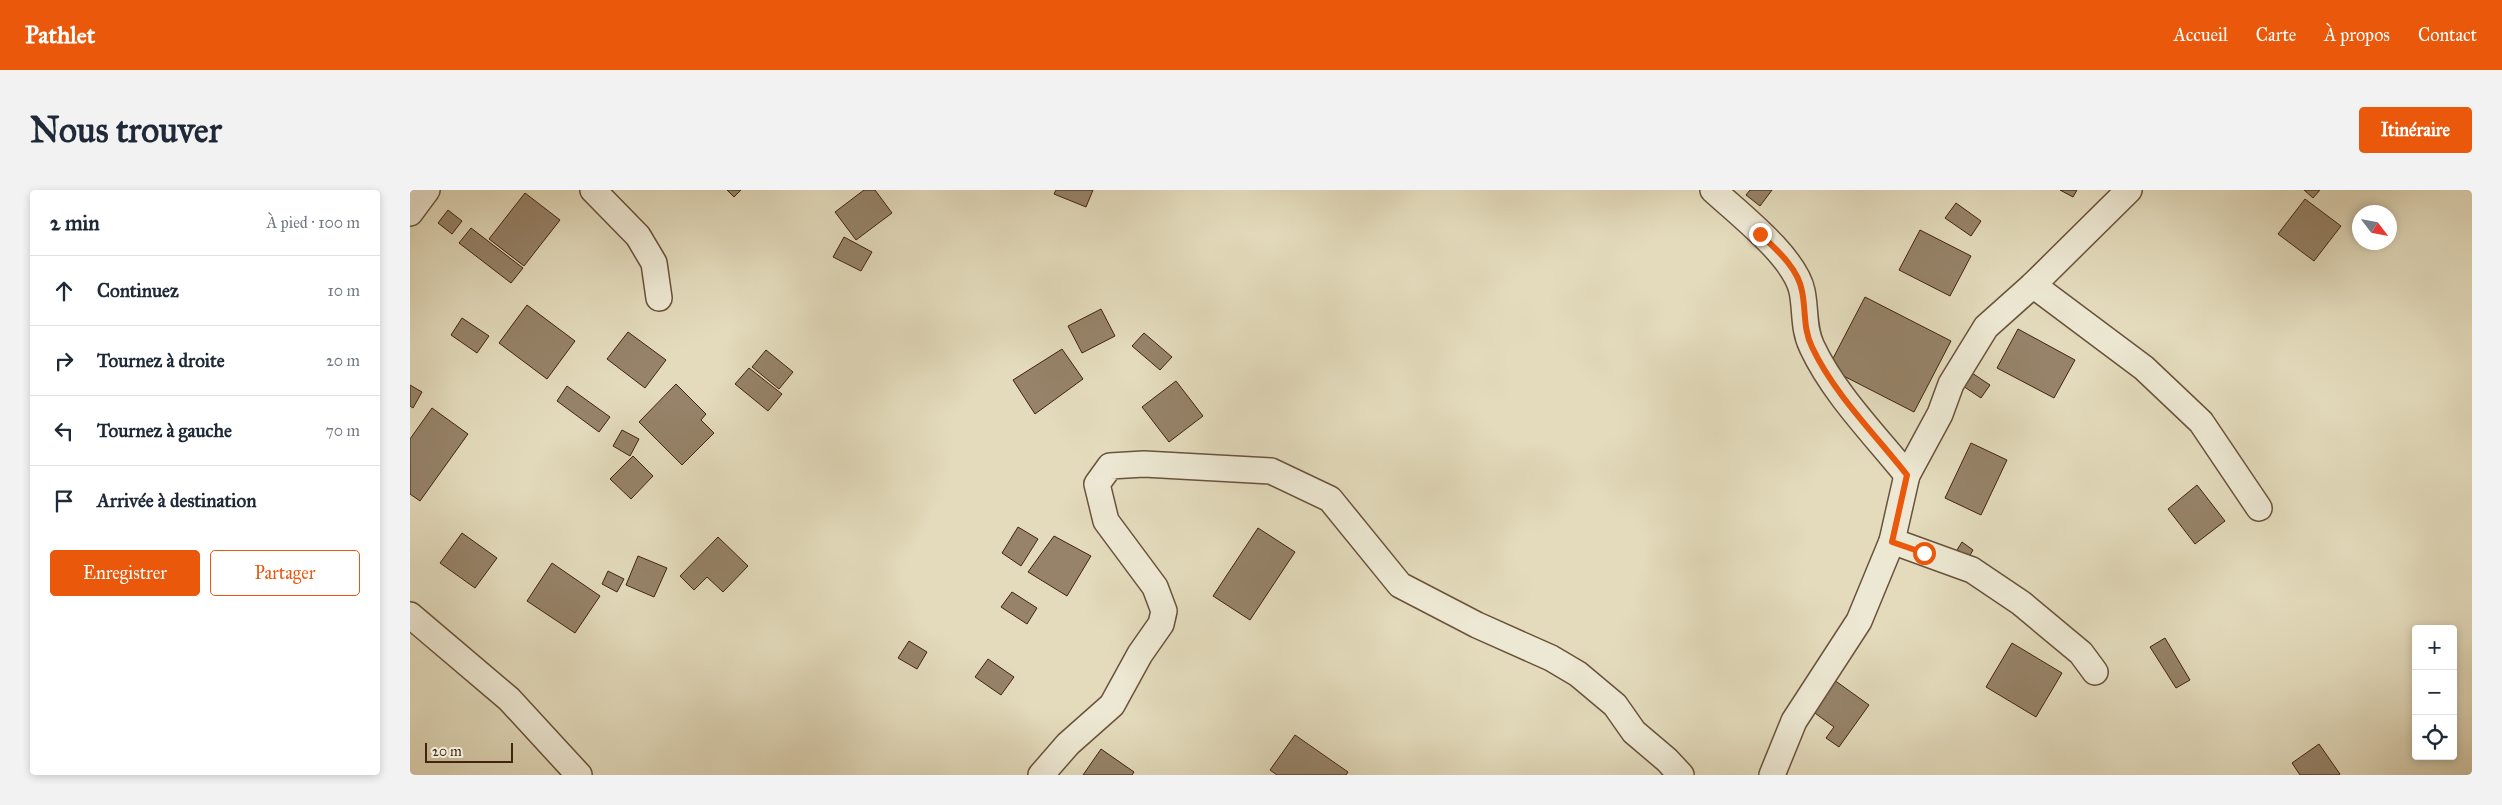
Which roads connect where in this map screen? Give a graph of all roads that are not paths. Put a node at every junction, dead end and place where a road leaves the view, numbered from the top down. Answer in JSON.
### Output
{"nodes":[{"id":1,"x":428,"y":190,"type":"edge"},
{"id":2,"x":593,"y":190,"type":"edge"},
{"id":3,"x":1713,"y":190,"type":"edge"},
{"id":4,"x":2130,"y":190,"type":"edge"},
{"id":5,"x":410,"y":213,"type":"edge"},
{"id":6,"x":2032,"y":285,"type":"junction"},
{"id":7,"x":658,"y":298,"type":"dead end"},
{"id":8,"x":1907,"y":475,"type":"junction"},
{"id":9,"x":2259,"y":508,"type":"dead end"},
{"id":10,"x":1892,"y":542,"type":"junction"},
{"id":11,"x":410,"y":614,"type":"edge"},
{"id":12,"x":2095,"y":672,"type":"dead end"},
{"id":13,"x":579,"y":775,"type":"edge"},
{"id":14,"x":1041,"y":775,"type":"edge"},
{"id":15,"x":1681,"y":775,"type":"edge"},
{"id":16,"x":1772,"y":775,"type":"edge"}],
"edges":[{"from":1,"to":5,"type":"street"},
{"from":2,"to":7,"type":"street"},
{"from":3,"to":8,"type":"street"},
{"from":4,"to":6,"type":"street"},
{"from":6,"to":8,"type":"street"},
{"from":6,"to":9,"type":"street"},
{"from":8,"to":10,"type":"street"},
{"from":10,"to":12,"type":"street"},
{"from":10,"to":16,"type":"street"},
{"from":11,"to":13,"type":"street"},
{"from":14,"to":15,"type":"street"}]}
